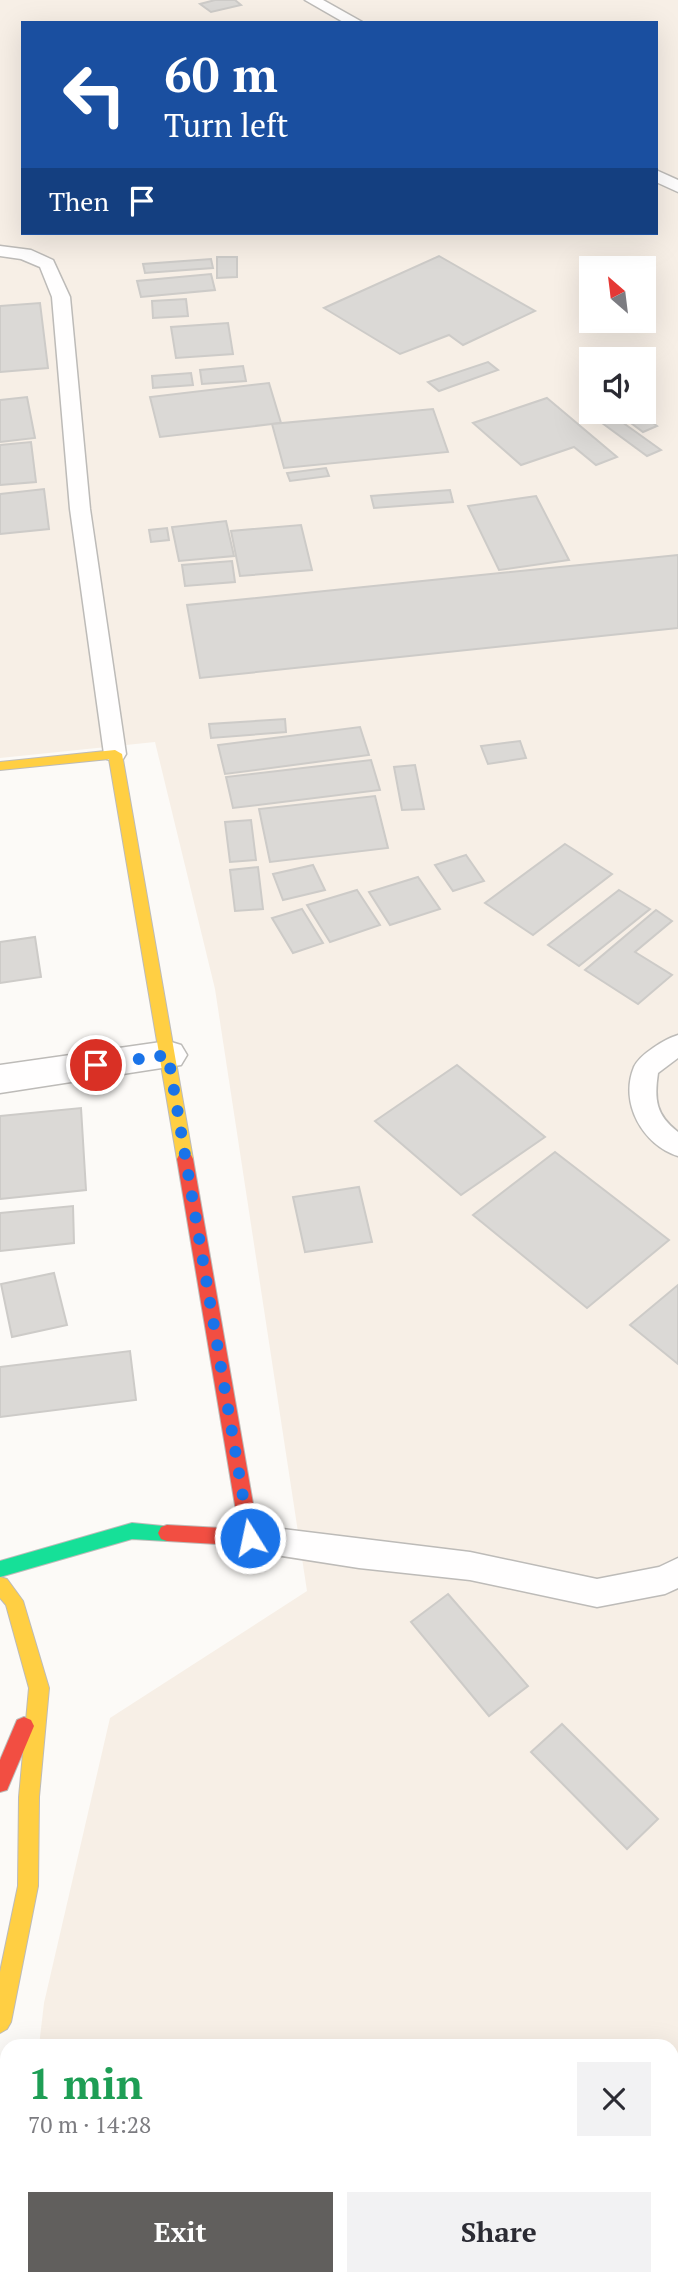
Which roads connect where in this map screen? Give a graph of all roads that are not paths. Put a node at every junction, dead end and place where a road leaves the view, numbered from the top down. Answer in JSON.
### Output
{"nodes":[{"id":1,"x":313,"y":0,"type":"edge"},
{"id":2,"x":353,"y":21,"type":"edge"},
{"id":3,"x":678,"y":170,"type":"edge"},
{"id":4,"x":659,"y":177,"type":"edge"},
{"id":5,"x":678,"y":187,"type":"edge"},
{"id":6,"x":0,"y":251,"type":"edge"},
{"id":7,"x":115,"y":754,"type":"junction"},
{"id":8,"x":0,"y":766,"type":"edge"},
{"id":9,"x":678,"y":1044,"type":"edge"},
{"id":10,"x":168,"y":1055,"type":"junction"},
{"id":11,"x":0,"y":1079,"type":"edge"},
{"id":12,"x":678,"y":1146,"type":"edge"},
{"id":13,"x":250,"y":1538,"type":"junction"},
{"id":14,"x":0,"y":1569,"type":"edge"},
{"id":15,"x":678,"y":1572,"type":"edge"},
{"id":16,"x":0,"y":1585,"type":"edge"},
{"id":17,"x":39,"y":1688,"type":"junction"},
{"id":18,"x":0,"y":1783,"type":"edge"},
{"id":19,"x":0,"y":2022,"type":"edge"}],
"edges":[{"from":1,"to":2,"type":"lane"},
{"from":3,"to":4,"type":"lane"},
{"from":4,"to":5,"type":"lane"},
{"from":6,"to":7,"type":"lane"},
{"from":7,"to":8,"type":"street"},
{"from":7,"to":10,"type":"street"},
{"from":9,"to":12,"type":"lane"},
{"from":10,"to":11,"type":"street"},
{"from":10,"to":13,"type":"street"},
{"from":13,"to":14,"type":"street"},
{"from":13,"to":15,"type":"lane"},
{"from":16,"to":17,"type":"street"},
{"from":17,"to":18,"type":"street"},
{"from":17,"to":19,"type":"street"}]}
